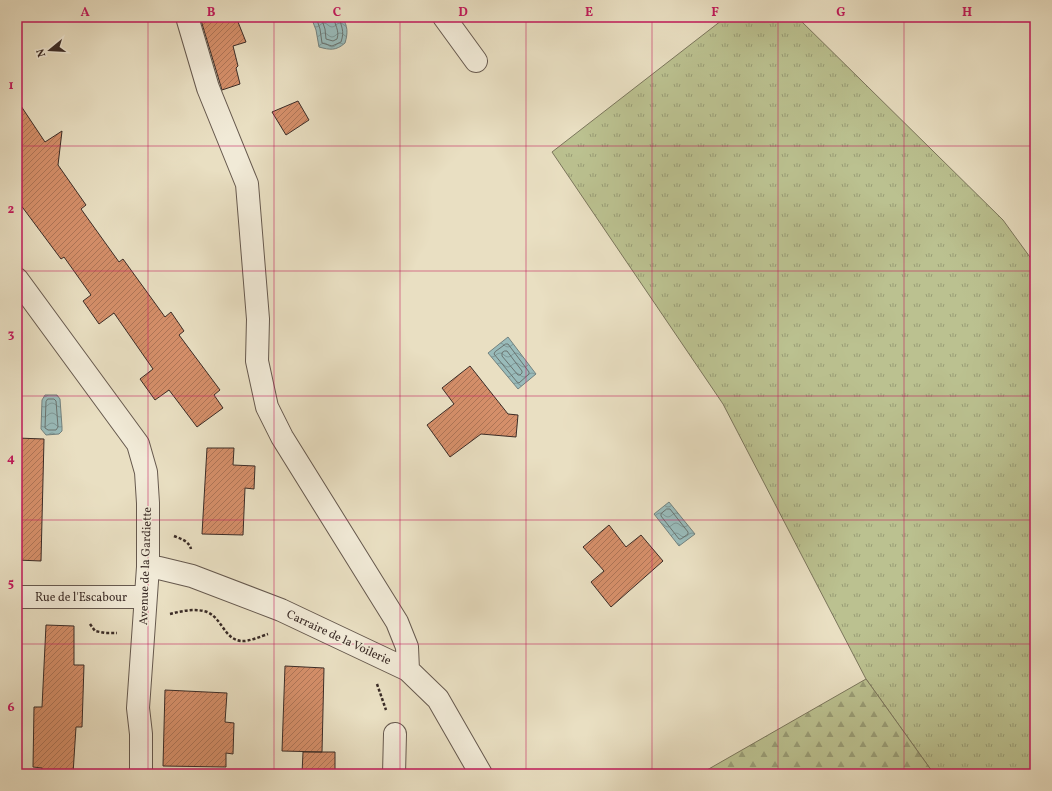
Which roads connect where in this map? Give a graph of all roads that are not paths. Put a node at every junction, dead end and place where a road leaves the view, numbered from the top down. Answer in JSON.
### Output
{"nodes":[{"id":1,"x":187,"y":17,"type":"edge"},
{"id":2,"x":444,"y":17,"type":"edge"},
{"id":3,"x":476,"y":61,"type":"dead end"},
{"id":4,"x":17,"y":279,"type":"edge"},
{"id":5,"x":148,"y":567,"type":"junction"},
{"id":6,"x":17,"y":597,"type":"edge"},
{"id":7,"x":145,"y":597,"type":"junction"},
{"id":8,"x":408,"y":670,"type":"junction"},
{"id":9,"x":395,"y":734,"type":"road end"},
{"id":10,"x":141,"y":774,"type":"edge"},
{"id":11,"x":394,"y":774,"type":"edge"},
{"id":12,"x":480,"y":774,"type":"edge"}],
"edges":[{"from":1,"to":8,"type":"street"},
{"from":2,"to":3,"type":"street"},
{"from":4,"to":5,"type":"street","name":"Avenue de la Gardiette"},
{"from":5,"to":7,"type":"street","name":"Avenue de la Gardiette"},
{"from":5,"to":8,"type":"street","name":"Carraire de la Voilerie"},
{"from":6,"to":7,"type":"street","name":"Rue de l'Escabour"},
{"from":7,"to":10,"type":"street","name":"Avenue de la Gardiette"},
{"from":8,"to":12,"type":"street","name":"Carraire de la Voilerie"},
{"from":9,"to":11,"type":"street"}]}
